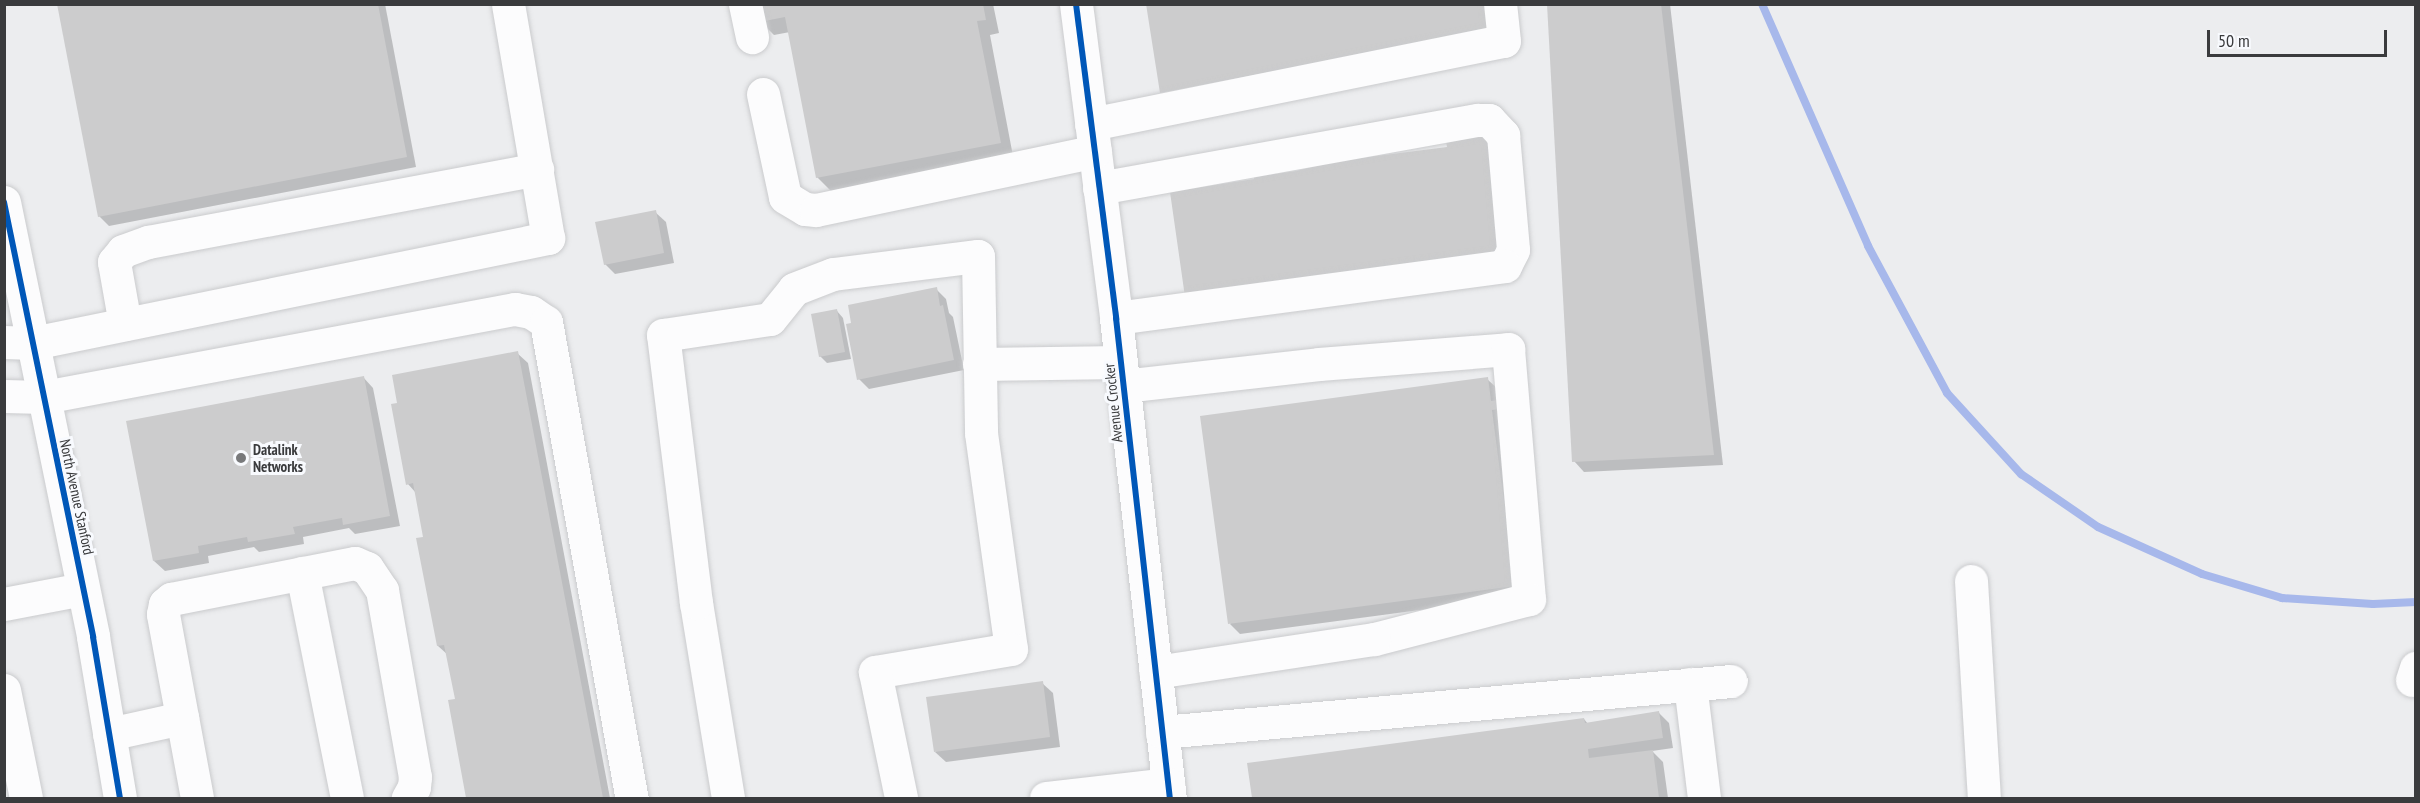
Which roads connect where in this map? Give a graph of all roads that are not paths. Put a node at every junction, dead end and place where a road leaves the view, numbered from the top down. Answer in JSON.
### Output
{"nodes":[{"id":1,"x":508,"y":4,"type":"edge"},
{"id":2,"x":745,"y":4,"type":"edge"},
{"id":3,"x":1077,"y":4,"type":"edge"},
{"id":4,"x":1500,"y":4,"type":"edge"},
{"id":5,"x":752,"y":37,"type":"dead end"},
{"id":6,"x":763,"y":94,"type":"dead end"},
{"id":7,"x":1093,"y":138,"type":"junction"},
{"id":8,"x":537,"y":169,"type":"junction"},
{"id":9,"x":1099,"y":188,"type":"junction"},
{"id":10,"x":4,"y":202,"type":"edge"},
{"id":11,"x":1116,"y":318,"type":"junction"},
{"id":12,"x":125,"y":324,"type":"junction"},
{"id":13,"x":19,"y":342,"type":"edge"},
{"id":14,"x":979,"y":364,"type":"junction"},
{"id":15,"x":1122,"y":374,"type":"junction"},
{"id":16,"x":4,"y":396,"type":"edge"},
{"id":17,"x":44,"y":397,"type":"junction"},
{"id":18,"x":302,"y":573,"type":"junction"},
{"id":19,"x":1971,"y":581,"type":"dead end"},
{"id":20,"x":83,"y":589,"type":"junction"},
{"id":21,"x":4,"y":604,"type":"edge"},
{"id":22,"x":1155,"y":672,"type":"junction"},
{"id":23,"x":1731,"y":681,"type":"dead end"},
{"id":24,"x":1690,"y":684,"type":"junction"},
{"id":25,"x":4,"y":690,"type":"edge"},
{"id":26,"x":182,"y":718,"type":"junction"},
{"id":27,"x":1162,"y":732,"type":"junction"},
{"id":28,"x":109,"y":734,"type":"junction"},
{"id":29,"x":1169,"y":791,"type":"edge"},
{"id":30,"x":26,"y":798,"type":"edge"},
{"id":31,"x":120,"y":798,"type":"edge"},
{"id":32,"x":197,"y":798,"type":"edge"},
{"id":33,"x":347,"y":798,"type":"edge"},
{"id":34,"x":408,"y":798,"type":"edge"},
{"id":35,"x":632,"y":798,"type":"edge"},
{"id":36,"x":728,"y":798,"type":"edge"},
{"id":37,"x":902,"y":798,"type":"edge"},
{"id":38,"x":1046,"y":798,"type":"edge"},
{"id":39,"x":1704,"y":798,"type":"edge"},
{"id":40,"x":1984,"y":798,"type":"edge"}],
"edges":[{"from":1,"to":8,"type":"street"},
{"from":2,"to":5,"type":"street"},
{"from":3,"to":7,"type":"street","name":"Avenue Crocker"},
{"from":4,"to":7,"type":"street"},
{"from":6,"to":7,"type":"street"},
{"from":7,"to":9,"type":"street","name":"Avenue Crocker"},
{"from":8,"to":12,"type":"street"},
{"from":8,"to":12,"type":"street"},
{"from":9,"to":11,"type":"street","name":"Avenue Crocker"},
{"from":9,"to":11,"type":"street"},
{"from":10,"to":13,"type":"street","name":"North Avenue Stanford"},
{"from":11,"to":15,"type":"street","name":"Avenue Crocker"},
{"from":12,"to":13,"type":"street"},
{"from":13,"to":17,"type":"street","name":"North Avenue Stanford"},
{"from":14,"to":15,"type":"street"},
{"from":14,"to":36,"type":"street"},
{"from":14,"to":37,"type":"street"},
{"from":15,"to":22,"type":"street","name":"Avenue Crocker"},
{"from":15,"to":22,"type":"street"},
{"from":16,"to":17,"type":"street"},
{"from":17,"to":20,"type":"street","name":"North Avenue Stanford"},
{"from":17,"to":35,"type":"street"},
{"from":18,"to":26,"type":"street"},
{"from":18,"to":33,"type":"street"},
{"from":18,"to":34,"type":"street"},
{"from":19,"to":40,"type":"street"},
{"from":20,"to":21,"type":"street"},
{"from":20,"to":28,"type":"street","name":"North Avenue Stanford"},
{"from":22,"to":27,"type":"street","name":"Avenue Crocker"},
{"from":23,"to":24,"type":"street"},
{"from":24,"to":27,"type":"street"},
{"from":24,"to":39,"type":"street"},
{"from":25,"to":30,"type":"street"},
{"from":26,"to":28,"type":"street"},
{"from":26,"to":32,"type":"street"},
{"from":27,"to":29,"type":"street","name":"Avenue Crocker"},
{"from":28,"to":31,"type":"street","name":"North Avenue Stanford"},
{"from":29,"to":38,"type":"street"}]}
